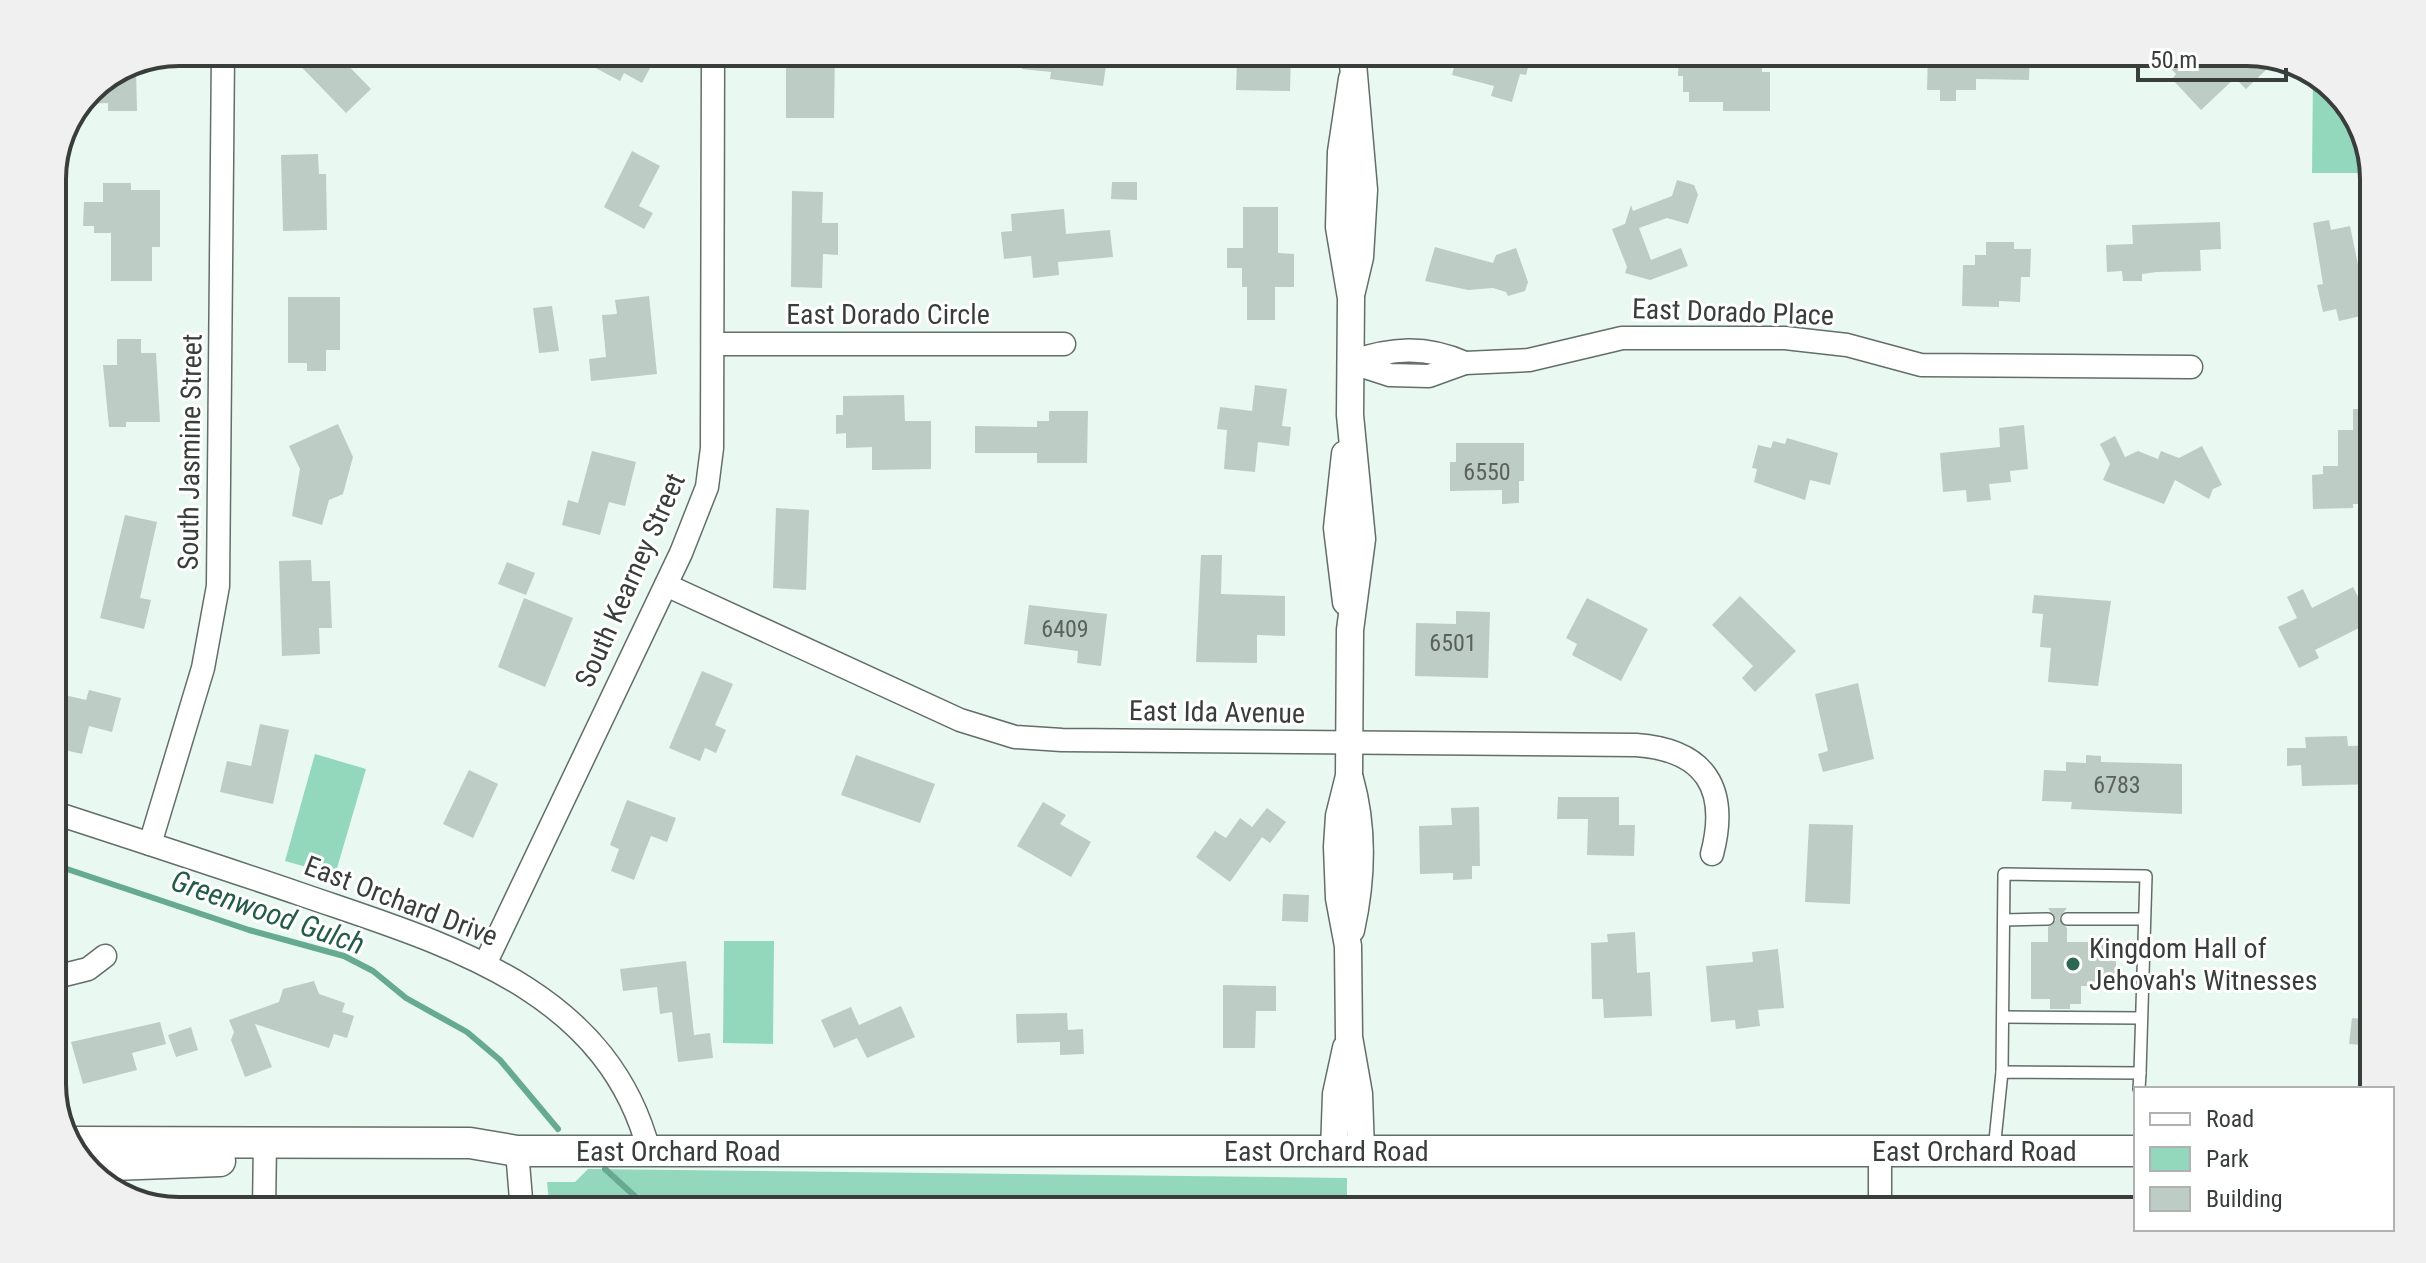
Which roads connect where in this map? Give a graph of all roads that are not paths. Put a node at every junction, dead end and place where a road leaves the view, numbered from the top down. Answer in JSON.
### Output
{"nodes":[{"id":1,"x":223,"y":66,"type":"edge"},
{"id":2,"x":713,"y":66,"type":"edge"},
{"id":3,"x":1352,"y":66,"type":"edge"},
{"id":4,"x":713,"y":344,"type":"junction"},
{"id":5,"x":1064,"y":344,"type":"dead end"},
{"id":6,"x":1350,"y":362,"type":"junction"},
{"id":7,"x":2191,"y":367,"type":"dead end"},
{"id":8,"x":666,"y":585,"type":"junction"},
{"id":9,"x":1349,"y":743,"type":"junction"},
{"id":10,"x":66,"y":817,"type":"edge"},
{"id":11,"x":150,"y":844,"type":"junction"},
{"id":12,"x":1712,"y":854,"type":"dead end"},
{"id":13,"x":2048,"y":919,"type":"dead end"},
{"id":14,"x":2067,"y":919,"type":"dead end"},
{"id":15,"x":2144,"y":919,"type":"junction"},
{"id":16,"x":2004,"y":920,"type":"junction"},
{"id":17,"x":105,"y":956,"type":"dead end"},
{"id":18,"x":486,"y":962,"type":"junction"},
{"id":19,"x":66,"y":974,"type":"edge"},
{"id":20,"x":2003,"y":1017,"type":"junction"},
{"id":21,"x":2141,"y":1018,"type":"junction"},
{"id":22,"x":2002,"y":1072,"type":"junction"},
{"id":23,"x":2140,"y":1073,"type":"junction"},
{"id":24,"x":2139,"y":1087,"type":"edge"},
{"id":25,"x":83,"y":1143,"type":"edge"},
{"id":26,"x":265,"y":1151,"type":"junction"},
{"id":27,"x":517,"y":1151,"type":"junction"},
{"id":28,"x":649,"y":1151,"type":"junction"},
{"id":29,"x":1348,"y":1151,"type":"junction"},
{"id":30,"x":1880,"y":1151,"type":"junction"},
{"id":31,"x":1994,"y":1151,"type":"junction"},
{"id":32,"x":2134,"y":1151,"type":"edge"},
{"id":33,"x":101,"y":1165,"type":"edge"},
{"id":34,"x":264,"y":1197,"type":"edge"},
{"id":35,"x":521,"y":1197,"type":"edge"},
{"id":36,"x":1880,"y":1197,"type":"edge"}],
"edges":[{"from":1,"to":11,"type":"street","name":"South Jasmine Street"},
{"from":2,"to":4,"type":"street","name":"South Kearney Street"},
{"from":3,"to":6,"type":"street"},
{"from":4,"to":5,"type":"street","name":"East Dorado Circle"},
{"from":4,"to":8,"type":"street","name":"South Kearney Street"},
{"from":6,"to":7,"type":"street","name":"East Dorado Place"},
{"from":6,"to":9,"type":"street"},
{"from":8,"to":9,"type":"street","name":"East Ida Avenue"},
{"from":8,"to":18,"type":"street","name":"South Kearney Street"},
{"from":9,"to":12,"type":"street","name":"East Ida Avenue"},
{"from":9,"to":29,"type":"street"},
{"from":10,"to":11,"type":"street","name":"East Orchard Drive"},
{"from":11,"to":18,"type":"street","name":"East Orchard Drive"},
{"from":13,"to":16,"type":"lane"},
{"from":14,"to":15,"type":"lane"},
{"from":15,"to":16,"type":"lane"},
{"from":15,"to":21,"type":"lane"},
{"from":16,"to":20,"type":"lane"},
{"from":17,"to":19,"type":"street"},
{"from":18,"to":28,"type":"street","name":"East Orchard Drive"},
{"from":20,"to":21,"type":"lane"},
{"from":20,"to":22,"type":"lane"},
{"from":21,"to":23,"type":"lane"},
{"from":22,"to":23,"type":"lane"},
{"from":22,"to":31,"type":"lane"},
{"from":23,"to":24,"type":"lane"},
{"from":25,"to":26,"type":"main road","name":"East Orchard Road"},
{"from":26,"to":27,"type":"main road","name":"East Orchard Road"},
{"from":26,"to":33,"type":"main road","name":"East Orchard Road"},
{"from":26,"to":34,"type":"street"},
{"from":27,"to":28,"type":"main road","name":"East Orchard Road"},
{"from":27,"to":35,"type":"street"},
{"from":28,"to":29,"type":"main road","name":"East Orchard Road"},
{"from":29,"to":30,"type":"main road","name":"East Orchard Road"},
{"from":30,"to":31,"type":"main road","name":"East Orchard Road"},
{"from":30,"to":36,"type":"street"},
{"from":31,"to":32,"type":"main road","name":"East Orchard Road"}]}
